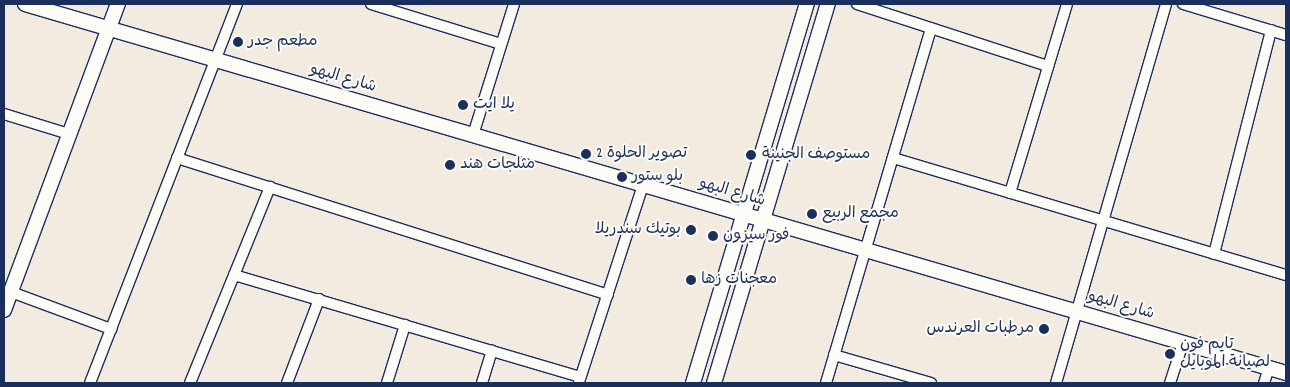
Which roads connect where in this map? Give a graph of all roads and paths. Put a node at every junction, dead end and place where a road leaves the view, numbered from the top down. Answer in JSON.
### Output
{"nodes":[{"id":1,"x":24,"y":4,"type":"edge"},
{"id":2,"x":118,"y":4,"type":"edge"},
{"id":3,"x":237,"y":4,"type":"edge"},
{"id":4,"x":371,"y":4,"type":"edge"},
{"id":5,"x":514,"y":4,"type":"edge"},
{"id":6,"x":807,"y":4,"type":"edge"},
{"id":7,"x":828,"y":4,"type":"edge"},
{"id":8,"x":857,"y":4,"type":"edge"},
{"id":9,"x":1067,"y":4,"type":"edge"},
{"id":10,"x":1166,"y":4,"type":"edge"},
{"id":11,"x":1183,"y":4,"type":"edge"},
{"id":12,"x":402,"y":8,"type":"edge"},
{"id":13,"x":109,"y":28,"type":"junction"},
{"id":14,"x":931,"y":28,"type":"junction"},
{"id":15,"x":1270,"y":30,"type":"junction"},
{"id":16,"x":1286,"y":35,"type":"edge"},
{"id":17,"x":501,"y":44,"type":"junction"},
{"id":18,"x":215,"y":60,"type":"junction"},
{"id":19,"x":1048,"y":66,"type":"junction"},
{"id":20,"x":4,"y":114,"type":"edge"},
{"id":21,"x":69,"y":134,"type":"junction"},
{"id":22,"x":473,"y":135,"type":"junction"},
{"id":23,"x":177,"y":158,"type":"junction"},
{"id":24,"x":893,"y":158,"type":"junction"},
{"id":25,"x":643,"y":185,"type":"junction"},
{"id":26,"x":270,"y":187,"type":"junction"},
{"id":27,"x":1010,"y":193,"type":"junction"},
{"id":28,"x":744,"y":214,"type":"junction"},
{"id":29,"x":763,"y":220,"type":"junction"},
{"id":30,"x":1103,"y":221,"type":"junction"},
{"id":31,"x":865,"y":250,"type":"junction"},
{"id":32,"x":1214,"y":254,"type":"junction"},
{"id":33,"x":234,"y":275,"type":"junction"},
{"id":34,"x":1286,"y":275,"type":"edge"},
{"id":35,"x":11,"y":292,"type":"junction"},
{"id":36,"x":608,"y":295,"type":"junction"},
{"id":37,"x":319,"y":299,"type":"junction"},
{"id":38,"x":4,"y":310,"type":"edge"},
{"id":39,"x":1077,"y":312,"type":"junction"},
{"id":40,"x":405,"y":325,"type":"junction"},
{"id":41,"x":111,"y":329,"type":"junction"},
{"id":42,"x":1183,"y":343,"type":"junction"},
{"id":43,"x":492,"y":351,"type":"junction"},
{"id":44,"x":834,"y":355,"type":"junction"},
{"id":45,"x":1269,"y":368,"type":"junction"},
{"id":46,"x":1286,"y":373,"type":"edge"},
{"id":47,"x":580,"y":380,"type":"edge"},
{"id":48,"x":90,"y":383,"type":"edge"},
{"id":49,"x":190,"y":383,"type":"edge"},
{"id":50,"x":287,"y":383,"type":"edge"},
{"id":51,"x":386,"y":383,"type":"edge"},
{"id":52,"x":482,"y":383,"type":"edge"},
{"id":53,"x":693,"y":383,"type":"edge"},
{"id":54,"x":714,"y":383,"type":"edge"},
{"id":55,"x":826,"y":383,"type":"edge"},
{"id":56,"x":932,"y":383,"type":"edge"},
{"id":57,"x":1056,"y":383,"type":"edge"},
{"id":58,"x":1170,"y":383,"type":"edge"},
{"id":59,"x":1264,"y":383,"type":"edge"}],
"edges":[{"from":1,"to":13,"type":"street","name":"شارع البهو"},
{"from":2,"to":13,"type":"street"},
{"from":3,"to":18,"type":"street"},
{"from":4,"to":12,"type":"street"},
{"from":5,"to":17,"type":"street"},
{"from":6,"to":28,"type":"street"},
{"from":7,"to":29,"type":"street"},
{"from":8,"to":14,"type":"street"},
{"from":9,"to":19,"type":"street"},
{"from":10,"to":30,"type":"street"},
{"from":11,"to":15,"type":"street"},
{"from":12,"to":17,"type":"street"},
{"from":13,"to":18,"type":"street","name":"شارع البهو"},
{"from":13,"to":21,"type":"street"},
{"from":14,"to":19,"type":"street"},
{"from":14,"to":24,"type":"street"},
{"from":15,"to":16,"type":"street"},
{"from":15,"to":32,"type":"street"},
{"from":17,"to":22,"type":"street"},
{"from":18,"to":22,"type":"street","name":"شارع البهو"},
{"from":18,"to":23,"type":"street"},
{"from":19,"to":27,"type":"street"},
{"from":20,"to":21,"type":"street"},
{"from":21,"to":35,"type":"street"},
{"from":22,"to":25,"type":"street","name":"شارع البهو"},
{"from":23,"to":26,"type":"street"},
{"from":23,"to":41,"type":"street"},
{"from":24,"to":27,"type":"street"},
{"from":24,"to":31,"type":"street"},
{"from":25,"to":28,"type":"street","name":"شارع البهو"},
{"from":25,"to":36,"type":"street"},
{"from":26,"to":33,"type":"street"},
{"from":26,"to":36,"type":"street"},
{"from":27,"to":30,"type":"street"},
{"from":28,"to":29,"type":"street","name":"شارع البهو"},
{"from":28,"to":53,"type":"street"},
{"from":29,"to":31,"type":"street","name":"شارع البهو"},
{"from":29,"to":54,"type":"street"},
{"from":30,"to":32,"type":"street"},
{"from":30,"to":39,"type":"street"},
{"from":31,"to":39,"type":"street","name":"شارع البهو"},
{"from":31,"to":44,"type":"street"},
{"from":32,"to":34,"type":"street"},
{"from":33,"to":37,"type":"street"},
{"from":33,"to":49,"type":"street"},
{"from":35,"to":38,"type":"street"},
{"from":35,"to":41,"type":"street"},
{"from":36,"to":47,"type":"street"},
{"from":37,"to":40,"type":"street"},
{"from":37,"to":50,"type":"street"},
{"from":39,"to":42,"type":"street","name":"شارع البهو"},
{"from":39,"to":57,"type":"street"},
{"from":40,"to":43,"type":"street"},
{"from":40,"to":51,"type":"street"},
{"from":41,"to":48,"type":"street"},
{"from":42,"to":45,"type":"street","name":"شارع البهو"},
{"from":42,"to":58,"type":"street"},
{"from":43,"to":47,"type":"street"},
{"from":43,"to":52,"type":"street"},
{"from":44,"to":55,"type":"street"},
{"from":44,"to":56,"type":"street"},
{"from":45,"to":46,"type":"street","name":"شارع البهو"},
{"from":45,"to":59,"type":"street"}]}
